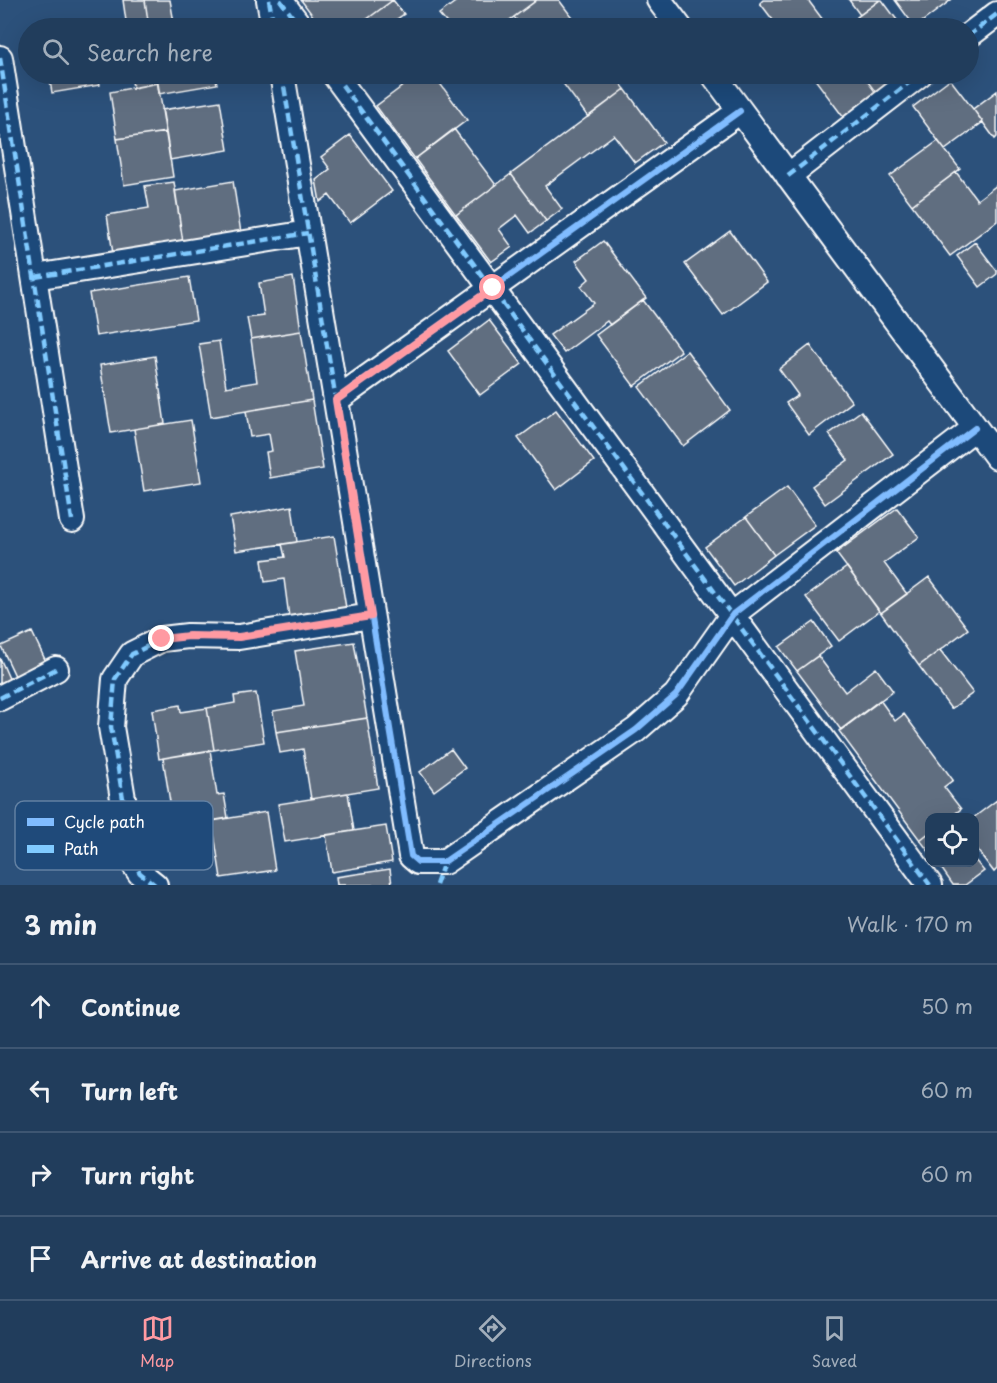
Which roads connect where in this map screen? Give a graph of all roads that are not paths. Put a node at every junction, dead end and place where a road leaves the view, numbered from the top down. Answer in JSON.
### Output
{"nodes":[{"id":1,"x":269,"y":0,"type":"edge"},
{"id":2,"x":280,"y":0,"type":"edge"},
{"id":3,"x":660,"y":0,"type":"edge"},
{"id":4,"x":997,"y":14,"type":"edge"},
{"id":5,"x":272,"y":18,"type":"edge"},
{"id":6,"x":294,"y":18,"type":"edge"},
{"id":7,"x":673,"y":18,"type":"edge"},
{"id":8,"x":979,"y":28,"type":"edge"},
{"id":9,"x":0,"y":58,"type":"edge"},
{"id":10,"x":284,"y":84,"type":"edge"},
{"id":11,"x":341,"y":84,"type":"edge"},
{"id":12,"x":720,"y":84,"type":"edge"},
{"id":13,"x":907,"y":84,"type":"edge"},
{"id":14,"x":740,"y":111,"type":"junction"},
{"id":15,"x":788,"y":176,"type":"junction"},
{"id":16,"x":308,"y":233,"type":"junction"},
{"id":17,"x":34,"y":278,"type":"junction"},
{"id":18,"x":493,"y":288,"type":"junction"},
{"id":19,"x":336,"y":400,"type":"junction"},
{"id":20,"x":975,"y":428,"type":"junction"},
{"id":21,"x":997,"y":457,"type":"edge"},
{"id":22,"x":72,"y":520,"type":"dead end"},
{"id":23,"x":733,"y":614,"type":"junction"},
{"id":24,"x":371,"y":616,"type":"junction"},
{"id":25,"x":56,"y":669,"type":"dead end"},
{"id":26,"x":0,"y":698,"type":"edge"},
{"id":27,"x":123,"y":801,"type":"edge"},
{"id":28,"x":444,"y":862,"type":"junction"},
{"id":29,"x":138,"y":870,"type":"edge"},
{"id":30,"x":155,"y":885,"type":"edge"},
{"id":31,"x":436,"y":885,"type":"edge"},
{"id":32,"x":930,"y":885,"type":"edge"}],
"edges":[{"from":1,"to":5,"type":"street"},
{"from":2,"to":6,"type":"street"},
{"from":3,"to":7,"type":"street"},
{"from":4,"to":8,"type":"street"},
{"from":9,"to":17,"type":"street"},
{"from":10,"to":16,"type":"street"},
{"from":11,"to":18,"type":"street"},
{"from":12,"to":14,"type":"street"},
{"from":13,"to":15,"type":"street"},
{"from":14,"to":15,"type":"street"},
{"from":14,"to":18,"type":"street"},
{"from":15,"to":20,"type":"street"},
{"from":16,"to":17,"type":"street"},
{"from":16,"to":19,"type":"street"},
{"from":17,"to":22,"type":"street"},
{"from":18,"to":19,"type":"street"},
{"from":18,"to":23,"type":"street"},
{"from":19,"to":24,"type":"street"},
{"from":20,"to":21,"type":"street"},
{"from":20,"to":23,"type":"street"},
{"from":23,"to":28,"type":"street"},
{"from":23,"to":32,"type":"street"},
{"from":24,"to":27,"type":"street"},
{"from":24,"to":28,"type":"street"},
{"from":25,"to":26,"type":"street"},
{"from":28,"to":31,"type":"street"},
{"from":29,"to":30,"type":"street"}]}
